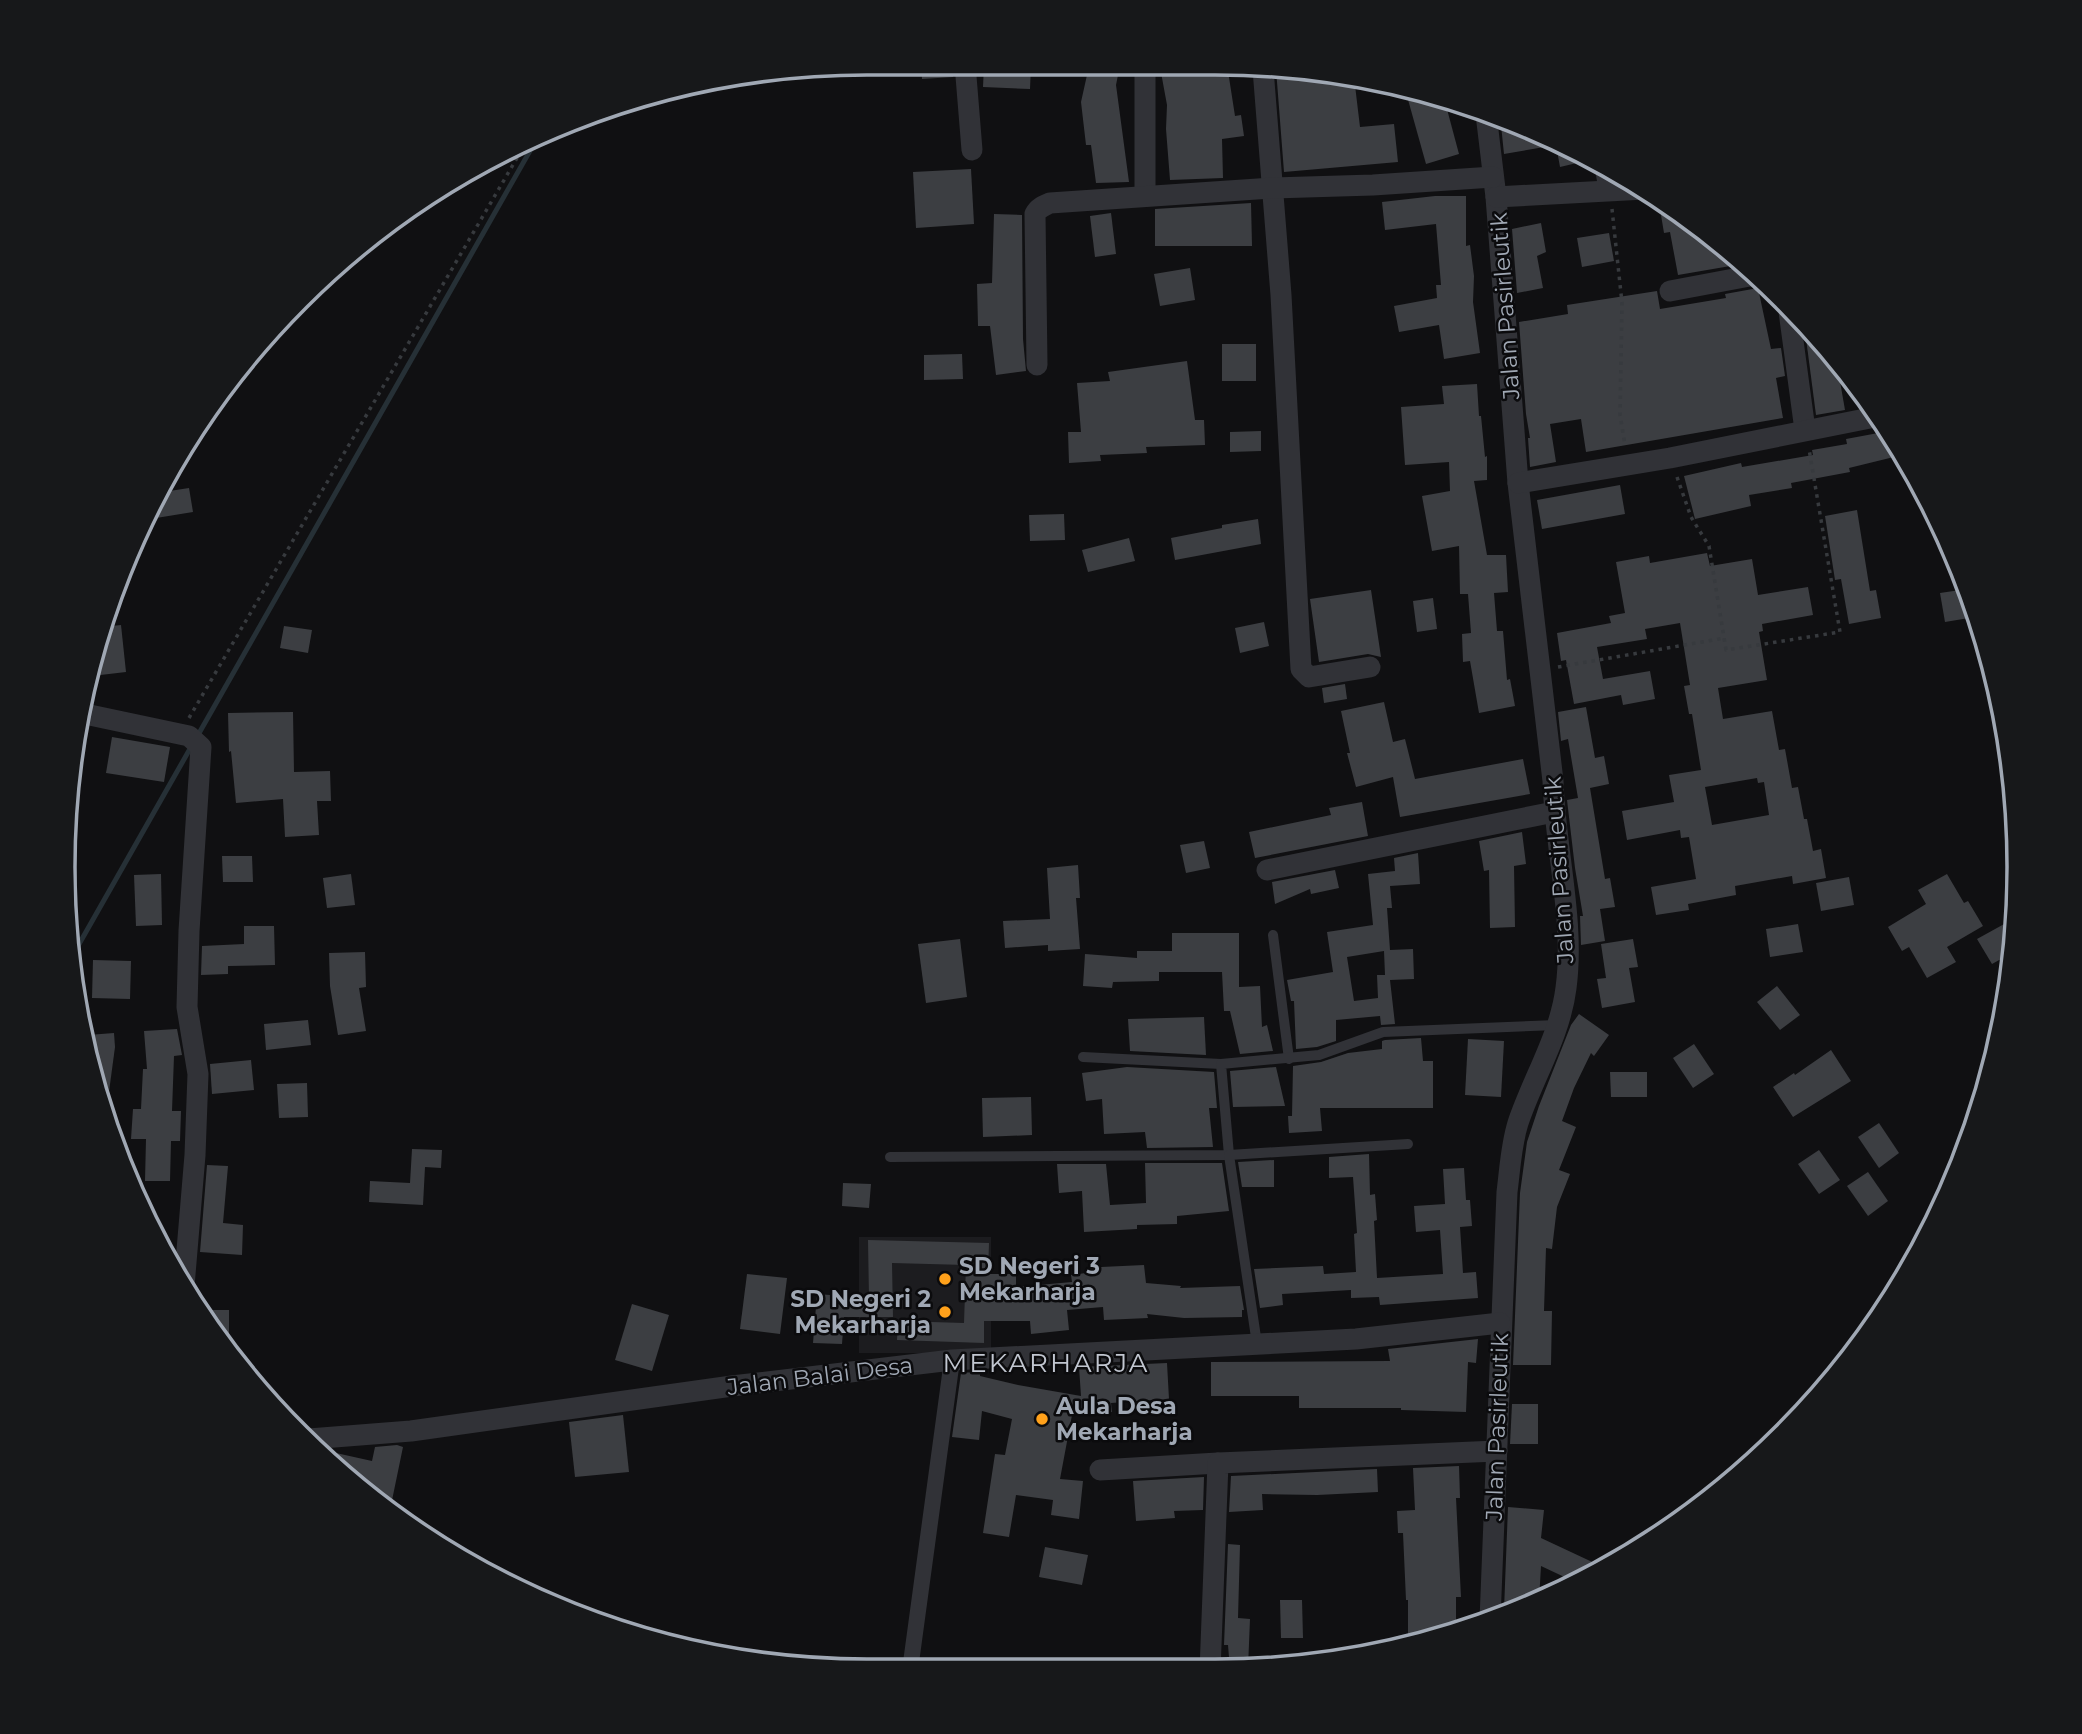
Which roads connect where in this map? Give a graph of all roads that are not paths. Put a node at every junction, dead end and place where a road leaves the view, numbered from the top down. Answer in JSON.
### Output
{"nodes":[{"id":1,"x":966,"y":75,"type":"edge"},
{"id":2,"x":1145,"y":75,"type":"edge"},
{"id":3,"x":1264,"y":77,"type":"edge"},
{"id":4,"x":1487,"y":124,"type":"edge"},
{"id":5,"x":972,"y":150,"type":"dead end"},
{"id":6,"x":1607,"y":179,"type":"edge"},
{"id":7,"x":1495,"y":187,"type":"junction"},
{"id":8,"x":1273,"y":188,"type":"junction"},
{"id":9,"x":1609,"y":190,"type":"junction"},
{"id":10,"x":1624,"y":190,"type":"edge"},
{"id":11,"x":1145,"y":196,"type":"junction"},
{"id":12,"x":1743,"y":277,"type":"edge"},
{"id":13,"x":1670,"y":292,"type":"dead end"},
{"id":14,"x":1791,"y":324,"type":"edge"},
{"id":15,"x":1037,"y":365,"type":"dead end"},
{"id":16,"x":1867,"y":418,"type":"edge"},
{"id":17,"x":1805,"y":430,"type":"junction"},
{"id":18,"x":1518,"y":483,"type":"junction"},
{"id":19,"x":1370,"y":667,"type":"dead end"},
{"id":20,"x":90,"y":715,"type":"edge"},
{"id":21,"x":1554,"y":813,"type":"junction"},
{"id":22,"x":1267,"y":870,"type":"dead end"},
{"id":23,"x":1273,"y":935,"type":"dead end"},
{"id":24,"x":1557,"y":1025,"type":"junction"},
{"id":25,"x":1083,"y":1057,"type":"dead end"},
{"id":26,"x":1289,"y":1059,"type":"junction"},
{"id":27,"x":1221,"y":1063,"type":"junction"},
{"id":28,"x":1408,"y":1144,"type":"dead end"},
{"id":29,"x":1229,"y":1155,"type":"junction"},
{"id":30,"x":890,"y":1157,"type":"dead end"},
{"id":31,"x":185,"y":1270,"type":"edge"},
{"id":32,"x":1500,"y":1323,"type":"junction"},
{"id":33,"x":1257,"y":1344,"type":"junction"},
{"id":34,"x":952,"y":1360,"type":"junction"},
{"id":35,"x":319,"y":1438,"type":"edge"},
{"id":36,"x":1497,"y":1451,"type":"junction"},
{"id":37,"x":1217,"y":1463,"type":"junction"},
{"id":38,"x":1100,"y":1470,"type":"dead end"},
{"id":39,"x":1490,"y":1609,"type":"edge"},
{"id":40,"x":911,"y":1659,"type":"edge"},
{"id":41,"x":1210,"y":1659,"type":"edge"}],
"edges":[{"from":1,"to":5,"type":"street"},
{"from":2,"to":11,"type":"street"},
{"from":3,"to":8,"type":"street"},
{"from":4,"to":7,"type":"street","name":"Jalan Pasirleutik"},
{"from":6,"to":9,"type":"street"},
{"from":7,"to":8,"type":"street"},
{"from":7,"to":9,"type":"street"},
{"from":7,"to":18,"type":"street","name":"Jalan Pasirleutik"},
{"from":8,"to":11,"type":"street"},
{"from":8,"to":19,"type":"street"},
{"from":9,"to":10,"type":"street"},
{"from":11,"to":15,"type":"street"},
{"from":12,"to":13,"type":"street"},
{"from":14,"to":17,"type":"street"},
{"from":16,"to":17,"type":"street"},
{"from":17,"to":18,"type":"street"},
{"from":18,"to":21,"type":"street","name":"Jalan Pasirleutik"},
{"from":20,"to":31,"type":"street"},
{"from":21,"to":22,"type":"street"},
{"from":21,"to":24,"type":"street","name":"Jalan Pasirleutik"},
{"from":23,"to":26,"type":"lane"},
{"from":24,"to":26,"type":"lane"},
{"from":24,"to":32,"type":"street","name":"Jalan Pasirleutik"},
{"from":25,"to":27,"type":"lane"},
{"from":26,"to":27,"type":"lane"},
{"from":27,"to":29,"type":"lane"},
{"from":28,"to":29,"type":"lane"},
{"from":29,"to":30,"type":"lane"},
{"from":29,"to":33,"type":"lane"},
{"from":32,"to":33,"type":"street","name":"Jalan Balai Desa"},
{"from":32,"to":36,"type":"street","name":"Jalan Pasirleutik"},
{"from":33,"to":34,"type":"street","name":"Jalan Balai Desa"},
{"from":34,"to":35,"type":"street","name":"Jalan Balai Desa"},
{"from":34,"to":40,"type":"street"},
{"from":36,"to":37,"type":"street"},
{"from":36,"to":39,"type":"street","name":"Jalan Pasirleutik"},
{"from":37,"to":38,"type":"street"},
{"from":37,"to":41,"type":"street"}]}
